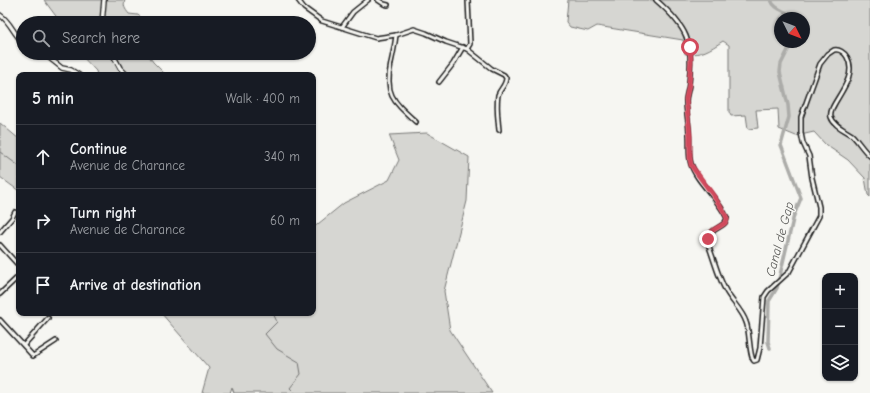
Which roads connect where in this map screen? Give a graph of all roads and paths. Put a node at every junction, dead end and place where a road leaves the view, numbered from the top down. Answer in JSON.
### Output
{"nodes":[{"id":1,"x":104,"y":0,"type":"edge"},
{"id":2,"x":298,"y":0,"type":"edge"},
{"id":3,"x":368,"y":0,"type":"edge"},
{"id":4,"x":378,"y":0,"type":"edge"},
{"id":5,"x":468,"y":0,"type":"edge"},
{"id":6,"x":656,"y":0,"type":"edge"},
{"id":7,"x":388,"y":5,"type":"dead end"},
{"id":8,"x":0,"y":15,"type":"edge"},
{"id":9,"x":103,"y":16,"type":"edge"},
{"id":10,"x":315,"y":16,"type":"edge"},
{"id":11,"x":316,"y":17,"type":"edge"},
{"id":12,"x":342,"y":27,"type":"junction"},
{"id":13,"x":396,"y":35,"type":"junction"},
{"id":14,"x":16,"y":36,"type":"edge"},
{"id":15,"x":463,"y":47,"type":"junction"},
{"id":16,"x":467,"y":49,"type":"junction"},
{"id":17,"x":52,"y":60,"type":"edge"},
{"id":18,"x":116,"y":60,"type":"edge"},
{"id":19,"x":74,"y":72,"type":"edge"},
{"id":20,"x":124,"y":72,"type":"edge"},
{"id":21,"x":439,"y":82,"type":"dead end"},
{"id":22,"x":416,"y":122,"type":"dead end"},
{"id":23,"x":500,"y":130,"type":"dead end"},
{"id":24,"x":870,"y":156,"type":"edge"},
{"id":25,"x":15,"y":212,"type":"dead end"},
{"id":26,"x":0,"y":232,"type":"edge"},
{"id":27,"x":0,"y":245,"type":"edge"},
{"id":28,"x":16,"y":263,"type":"edge"},
{"id":29,"x":16,"y":279,"type":"edge"},
{"id":30,"x":0,"y":294,"type":"edge"},
{"id":31,"x":48,"y":318,"type":"dead end"},
{"id":32,"x":0,"y":320,"type":"edge"},
{"id":33,"x":56,"y":341,"type":"dead end"},
{"id":34,"x":24,"y":346,"type":"junction"}],
"edges":[{"from":1,"to":9,"type":"street"},
{"from":2,"to":10,"type":"street"},
{"from":3,"to":12,"type":"street"},
{"from":4,"to":7,"type":"street"},
{"from":5,"to":16,"type":"street"},
{"from":6,"to":24,"type":"street"},
{"from":8,"to":14,"type":"street"},
{"from":11,"to":12,"type":"street"},
{"from":12,"to":13,"type":"street"},
{"from":13,"to":15,"type":"street"},
{"from":13,"to":22,"type":"street"},
{"from":15,"to":16,"type":"street"},
{"from":15,"to":21,"type":"street"},
{"from":16,"to":23,"type":"street"},
{"from":17,"to":19,"type":"street"},
{"from":18,"to":20,"type":"street"},
{"from":25,"to":26,"type":"street"},
{"from":27,"to":28,"type":"street"},
{"from":29,"to":30,"type":"street"},
{"from":31,"to":34,"type":"street"},
{"from":32,"to":34,"type":"street"},
{"from":33,"to":34,"type":"street"}]}
